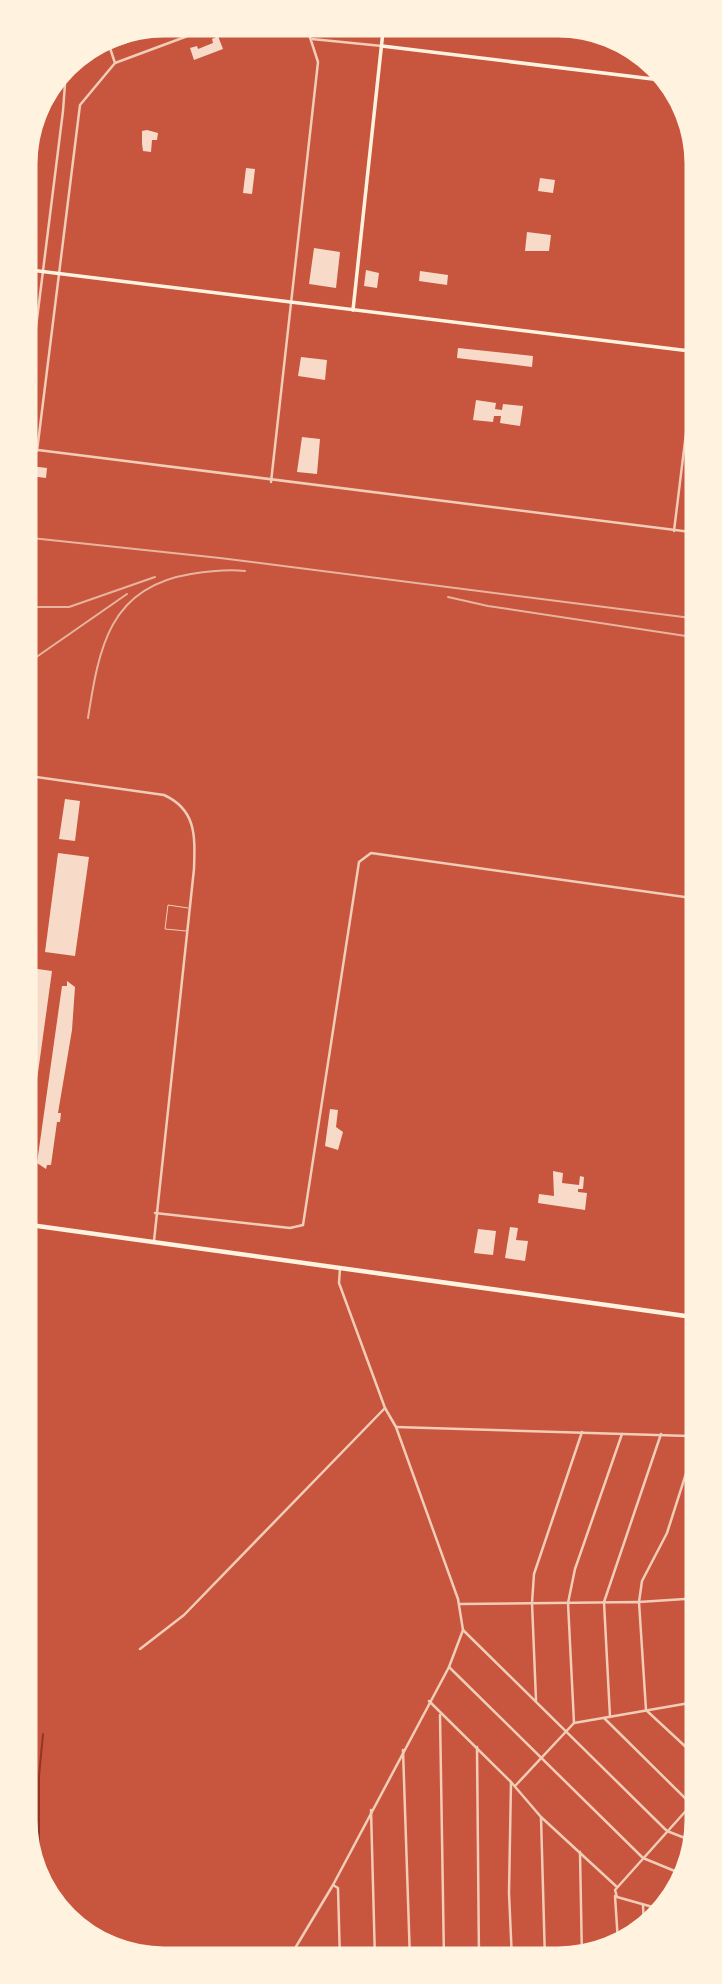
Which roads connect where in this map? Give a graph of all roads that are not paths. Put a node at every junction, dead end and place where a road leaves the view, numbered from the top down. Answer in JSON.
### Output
{"nodes":[{"id":1,"x":196,"y":33,"type":"edge"},
{"id":2,"x":310,"y":33,"type":"edge"},
{"id":3,"x":383,"y":33,"type":"edge"},
{"id":4,"x":146,"y":34,"type":"edge"},
{"id":5,"x":312,"y":39,"type":"junction"},
{"id":6,"x":382,"y":46,"type":"junction"},
{"id":7,"x":105,"y":48,"type":"edge"},
{"id":8,"x":110,"y":48,"type":"junction"},
{"id":9,"x":115,"y":63,"type":"junction"},
{"id":10,"x":657,"y":80,"type":"edge"},
{"id":11,"x":64,"y":81,"type":"edge"},
{"id":12,"x":34,"y":271,"type":"edge"},
{"id":13,"x":43,"y":272,"type":"junction"},
{"id":14,"x":58,"y":274,"type":"junction"},
{"id":15,"x":291,"y":302,"type":"junction"},
{"id":16,"x":353,"y":310,"type":"junction"},
{"id":17,"x":34,"y":344,"type":"edge"},
{"id":18,"x":689,"y":351,"type":"edge"},
{"id":19,"x":689,"y":415,"type":"edge"},
{"id":20,"x":34,"y":450,"type":"edge"},
{"id":21,"x":37,"y":451,"type":"junction"},
{"id":22,"x":271,"y":482,"type":"junction"},
{"id":23,"x":674,"y":531,"type":"junction"},
{"id":24,"x":689,"y":532,"type":"edge"},
{"id":25,"x":34,"y":777,"type":"edge"},
{"id":26,"x":689,"y":898,"type":"edge"},
{"id":27,"x":190,"y":908,"type":"junction"},
{"id":28,"x":187,"y":931,"type":"junction"},
{"id":29,"x":155,"y":1213,"type":"junction"},
{"id":30,"x":33,"y":1224,"type":"edge"},
{"id":31,"x":154,"y":1241,"type":"junction"},
{"id":32,"x":340,"y":1268,"type":"junction"},
{"id":33,"x":688,"y":1316,"type":"edge"},
{"id":34,"x":386,"y":1408,"type":"junction"},
{"id":35,"x":396,"y":1427,"type":"junction"},
{"id":36,"x":582,"y":1433,"type":"junction"},
{"id":37,"x":622,"y":1434,"type":"junction"},
{"id":38,"x":660,"y":1434,"type":"junction"},
{"id":39,"x":688,"y":1435,"type":"edge"},
{"id":40,"x":688,"y":1467,"type":"edge"},
{"id":41,"x":688,"y":1599,"type":"edge"},
{"id":42,"x":604,"y":1602,"type":"junction"},
{"id":43,"x":639,"y":1602,"type":"junction"},
{"id":44,"x":532,"y":1603,"type":"junction"},
{"id":45,"x":568,"y":1603,"type":"junction"},
{"id":46,"x":459,"y":1604,"type":"junction"},
{"id":47,"x":463,"y":1630,"type":"junction"},
{"id":48,"x":140,"y":1649,"type":"dead end"},
{"id":49,"x":449,"y":1667,"type":"junction"},
{"id":50,"x":536,"y":1700,"type":"junction"},
{"id":51,"x":429,"y":1701,"type":"junction"},
{"id":52,"x":688,"y":1703,"type":"edge"},
{"id":53,"x":646,"y":1710,"type":"junction"},
{"id":54,"x":440,"y":1714,"type":"junction"},
{"id":55,"x":610,"y":1717,"type":"junction"},
{"id":56,"x":604,"y":1718,"type":"junction"},
{"id":57,"x":574,"y":1723,"type":"junction"},
{"id":58,"x":565,"y":1729,"type":"junction"},
{"id":59,"x":477,"y":1747,"type":"junction"},
{"id":60,"x":403,"y":1749,"type":"junction"},
{"id":61,"x":688,"y":1749,"type":"edge"},
{"id":62,"x":540,"y":1757,"type":"junction"},
{"id":63,"x":511,"y":1782,"type":"junction"},
{"id":64,"x":514,"y":1786,"type":"junction"},
{"id":65,"x":688,"y":1801,"type":"edge"},
{"id":66,"x":688,"y":1807,"type":"edge"},
{"id":67,"x":371,"y":1809,"type":"junction"},
{"id":68,"x":541,"y":1816,"type":"junction"},
{"id":69,"x":667,"y":1831,"type":"junction"},
{"id":70,"x":688,"y":1839,"type":"edge"},
{"id":71,"x":580,"y":1850,"type":"junction"},
{"id":72,"x":643,"y":1858,"type":"junction"},
{"id":73,"x":678,"y":1872,"type":"edge"},
{"id":74,"x":333,"y":1885,"type":"junction"},
{"id":75,"x":616,"y":1888,"type":"junction"},
{"id":76,"x":643,"y":1905,"type":"junction"},
{"id":77,"x":654,"y":1908,"type":"edge"},
{"id":78,"x":644,"y":1918,"type":"edge"},
{"id":79,"x":618,"y":1936,"type":"edge"},
{"id":80,"x":582,"y":1948,"type":"edge"},
{"id":81,"x":293,"y":1951,"type":"edge"},
{"id":82,"x":340,"y":1951,"type":"edge"},
{"id":83,"x":375,"y":1951,"type":"edge"},
{"id":84,"x":410,"y":1951,"type":"edge"},
{"id":85,"x":444,"y":1951,"type":"edge"},
{"id":86,"x":479,"y":1951,"type":"edge"},
{"id":87,"x":512,"y":1951,"type":"edge"},
{"id":88,"x":545,"y":1951,"type":"edge"}],
"edges":[{"from":1,"to":9,"type":"street"},
{"from":2,"to":5,"type":"street"},
{"from":3,"to":6,"type":"main road"},
{"from":4,"to":8,"type":"street"},
{"from":5,"to":6,"type":"street"},
{"from":5,"to":15,"type":"street"},
{"from":6,"to":10,"type":"main road"},
{"from":6,"to":16,"type":"main road"},
{"from":7,"to":8,"type":"street"},
{"from":8,"to":9,"type":"street"},
{"from":9,"to":14,"type":"street"},
{"from":11,"to":13,"type":"street"},
{"from":12,"to":13,"type":"main road"},
{"from":13,"to":14,"type":"main road"},
{"from":13,"to":17,"type":"street"},
{"from":14,"to":15,"type":"main road"},
{"from":14,"to":21,"type":"street"},
{"from":15,"to":16,"type":"main road"},
{"from":15,"to":22,"type":"street"},
{"from":16,"to":18,"type":"main road"},
{"from":19,"to":23,"type":"street"},
{"from":20,"to":21,"type":"street"},
{"from":21,"to":22,"type":"street"},
{"from":22,"to":23,"type":"street"},
{"from":23,"to":24,"type":"street"},
{"from":25,"to":27,"type":"street"},
{"from":26,"to":29,"type":"street"},
{"from":27,"to":28,"type":"street"},
{"from":27,"to":28,"type":"lane"},
{"from":28,"to":29,"type":"street"},
{"from":29,"to":31,"type":"street"},
{"from":30,"to":31,"type":"highway"},
{"from":31,"to":32,"type":"highway"},
{"from":32,"to":33,"type":"highway"},
{"from":32,"to":34,"type":"street"},
{"from":34,"to":35,"type":"street"},
{"from":34,"to":48,"type":"street"},
{"from":35,"to":36,"type":"street"},
{"from":35,"to":46,"type":"street"},
{"from":36,"to":37,"type":"street"},
{"from":36,"to":44,"type":"street"},
{"from":37,"to":38,"type":"street"},
{"from":37,"to":45,"type":"street"},
{"from":38,"to":39,"type":"street"},
{"from":38,"to":42,"type":"street"},
{"from":40,"to":43,"type":"street"},
{"from":41,"to":43,"type":"street"},
{"from":42,"to":43,"type":"street"},
{"from":42,"to":45,"type":"street"},
{"from":42,"to":55,"type":"street"},
{"from":43,"to":53,"type":"street"},
{"from":44,"to":45,"type":"street"},
{"from":44,"to":46,"type":"street"},
{"from":44,"to":50,"type":"street"},
{"from":45,"to":57,"type":"street"},
{"from":46,"to":47,"type":"street"},
{"from":47,"to":49,"type":"street"},
{"from":47,"to":50,"type":"street"},
{"from":49,"to":51,"type":"street"},
{"from":49,"to":62,"type":"street"},
{"from":50,"to":58,"type":"street"},
{"from":51,"to":54,"type":"street"},
{"from":51,"to":60,"type":"street"},
{"from":52,"to":53,"type":"street"},
{"from":53,"to":55,"type":"street"},
{"from":53,"to":61,"type":"street"},
{"from":54,"to":59,"type":"street"},
{"from":54,"to":85,"type":"street"},
{"from":55,"to":56,"type":"street"},
{"from":56,"to":57,"type":"street"},
{"from":56,"to":65,"type":"street"},
{"from":57,"to":58,"type":"street"},
{"from":58,"to":62,"type":"street"},
{"from":58,"to":69,"type":"street"},
{"from":59,"to":63,"type":"street"},
{"from":59,"to":86,"type":"street"},
{"from":60,"to":67,"type":"street"},
{"from":60,"to":84,"type":"street"},
{"from":62,"to":64,"type":"street"},
{"from":62,"to":72,"type":"street"},
{"from":63,"to":64,"type":"street"},
{"from":63,"to":87,"type":"street"},
{"from":64,"to":68,"type":"street"},
{"from":66,"to":69,"type":"street"},
{"from":67,"to":74,"type":"street"},
{"from":67,"to":83,"type":"street"},
{"from":68,"to":71,"type":"street"},
{"from":68,"to":88,"type":"street"},
{"from":69,"to":70,"type":"street"},
{"from":69,"to":72,"type":"street"},
{"from":71,"to":75,"type":"street"},
{"from":71,"to":80,"type":"street"},
{"from":72,"to":73,"type":"street"},
{"from":72,"to":75,"type":"street"},
{"from":74,"to":81,"type":"street"},
{"from":74,"to":82,"type":"street"},
{"from":75,"to":76,"type":"street"},
{"from":75,"to":79,"type":"street"},
{"from":76,"to":77,"type":"street"},
{"from":76,"to":78,"type":"street"}]}
